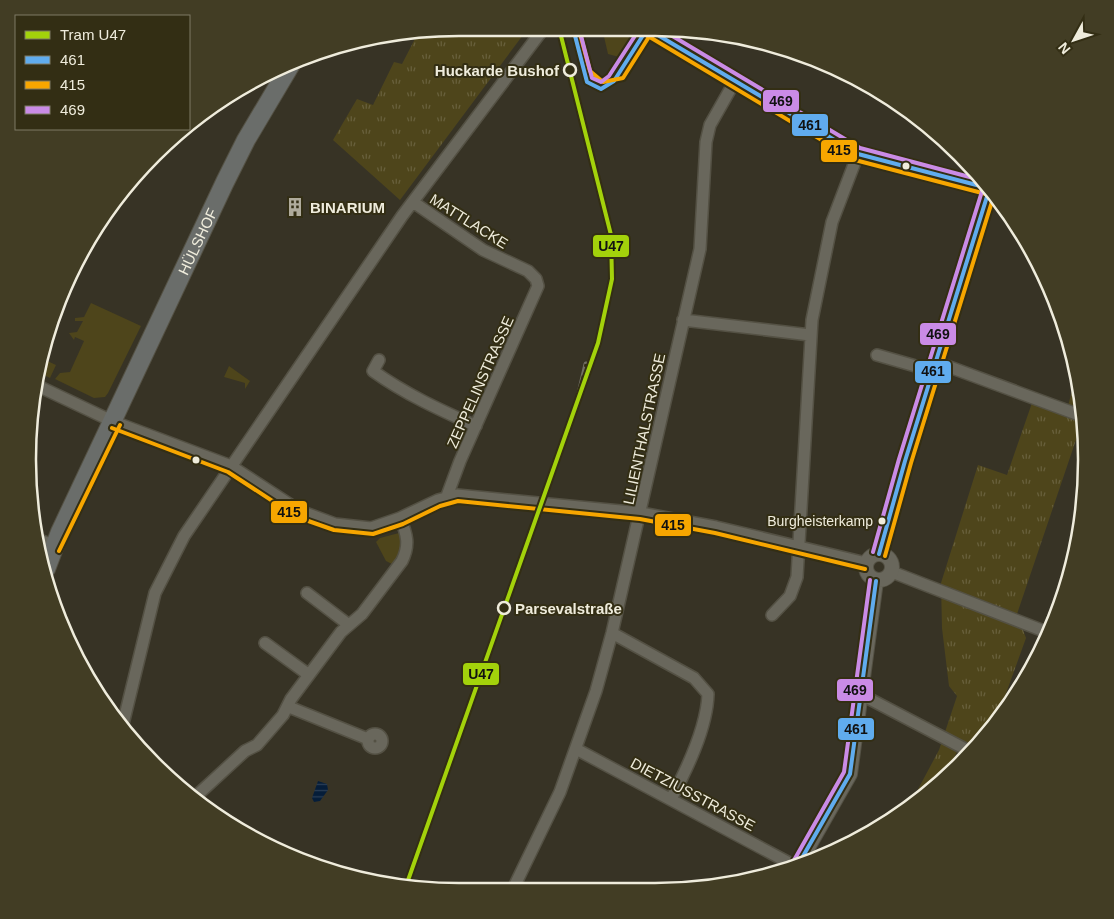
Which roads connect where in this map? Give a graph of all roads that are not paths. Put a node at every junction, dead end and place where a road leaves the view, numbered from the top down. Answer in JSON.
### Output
{"nodes":[{"id":1,"x":538,"y":36,"type":"edge"},
{"id":2,"x":660,"y":36,"type":"edge"},
{"id":3,"x":285,"y":74,"type":"edge"},
{"id":4,"x":735,"y":81,"type":"junction"},
{"id":5,"x":858,"y":154,"type":"junction"},
{"id":6,"x":978,"y":186,"type":"edge"},
{"id":7,"x":986,"y":197,"type":"edge"},
{"id":8,"x":413,"y":202,"type":"junction"},
{"id":9,"x":536,"y":279,"type":"joint"},
{"id":10,"x":683,"y":320,"type":"junction"},
{"id":11,"x":810,"y":335,"type":"junction"},
{"id":12,"x":877,"y":356,"type":"dead end"},
{"id":13,"x":379,"y":360,"type":"dead end"},
{"id":14,"x":934,"y":367,"type":"junction"},
{"id":15,"x":42,"y":388,"type":"edge"},
{"id":16,"x":1075,"y":414,"type":"edge"},
{"id":17,"x":114,"y":422,"type":"junction"},
{"id":18,"x":476,"y":426,"type":"junction"},
{"id":19,"x":231,"y":466,"type":"junction"},
{"id":20,"x":447,"y":496,"type":"junction"},
{"id":21,"x":641,"y":513,"type":"junction"},
{"id":22,"x":400,"y":518,"type":"junction"},
{"id":23,"x":46,"y":545,"type":"edge"},
{"id":24,"x":798,"y":546,"type":"junction"},
{"id":25,"x":879,"y":554,"type":"junction"},
{"id":26,"x":866,"y":564,"type":"junction"},
{"id":27,"x":892,"y":572,"type":"junction"},
{"id":28,"x":876,"y":581,"type":"junction"},
{"id":29,"x":307,"y":593,"type":"dead end"},
{"id":30,"x":772,"y":615,"type":"dead end"},
{"id":31,"x":349,"y":625,"type":"junction"},
{"id":32,"x":1042,"y":630,"type":"edge"},
{"id":33,"x":612,"y":632,"type":"junction"},
{"id":34,"x":265,"y":643,"type":"dead end"},
{"id":35,"x":309,"y":675,"type":"junction"},
{"id":36,"x":862,"y":695,"type":"junction"},
{"id":37,"x":289,"y":707,"type":"junction"},
{"id":38,"x":124,"y":718,"type":"edge"},
{"id":39,"x":368,"y":739,"type":"dead end"},
{"id":40,"x":964,"y":748,"type":"edge"},
{"id":41,"x":576,"y":749,"type":"junction"},
{"id":42,"x":199,"y":793,"type":"edge"},
{"id":43,"x":671,"y":799,"type":"junction"},
{"id":44,"x":802,"y":856,"type":"edge"},
{"id":45,"x":787,"y":861,"type":"edge"},
{"id":46,"x":516,"y":883,"type":"edge"}],
"edges":[{"from":1,"to":8,"type":"street"},
{"from":2,"to":4,"type":"street"},
{"from":3,"to":17,"type":"main road","name":"HÜLSHOF"},
{"from":4,"to":5,"type":"street"},
{"from":4,"to":10,"type":"street","name":"LILIENTHALSTRASSE"},
{"from":5,"to":6,"type":"street"},
{"from":5,"to":11,"type":"street"},
{"from":7,"to":14,"type":"street"},
{"from":8,"to":9,"type":"street","name":"MATTLACKE"},
{"from":8,"to":19,"type":"street"},
{"from":9,"to":18,"type":"street","name":"ZEPPELINSTRASSE"},
{"from":10,"to":11,"type":"street"},
{"from":10,"to":21,"type":"street","name":"LILIENTHALSTRASSE"},
{"from":11,"to":24,"type":"street"},
{"from":12,"to":14,"type":"street"},
{"from":13,"to":18,"type":"street"},
{"from":14,"to":16,"type":"street"},
{"from":14,"to":25,"type":"street"},
{"from":15,"to":17,"type":"street"},
{"from":17,"to":19,"type":"street"},
{"from":17,"to":23,"type":"main road","name":"HÜLSHOF"},
{"from":18,"to":20,"type":"street","name":"ZEPPELINSTRASSE"},
{"from":19,"to":22,"type":"street"},
{"from":19,"to":38,"type":"street"},
{"from":20,"to":21,"type":"street"},
{"from":20,"to":22,"type":"street"},
{"from":21,"to":24,"type":"street"},
{"from":21,"to":33,"type":"street","name":"LILIENTHALSTRASSE"},
{"from":22,"to":31,"type":"street"},
{"from":24,"to":26,"type":"street"},
{"from":24,"to":30,"type":"street"},
{"from":25,"to":26,"type":"street"},
{"from":25,"to":27,"type":"street"},
{"from":26,"to":28,"type":"street"},
{"from":27,"to":28,"type":"street"},
{"from":27,"to":32,"type":"street"},
{"from":28,"to":36,"type":"street"},
{"from":29,"to":31,"type":"street"},
{"from":31,"to":35,"type":"street"},
{"from":33,"to":41,"type":"street","name":"LILIENTHALSTRASSE"},
{"from":33,"to":43,"type":"street"},
{"from":34,"to":35,"type":"street"},
{"from":35,"to":37,"type":"street"},
{"from":36,"to":40,"type":"street"},
{"from":36,"to":44,"type":"street"},
{"from":37,"to":39,"type":"street"},
{"from":37,"to":42,"type":"street"},
{"from":41,"to":43,"type":"street","name":"DIETZIUSSTRASSE"},
{"from":41,"to":46,"type":"street","name":"LILIENTHALSTRASSE"},
{"from":43,"to":45,"type":"street","name":"DIETZIUSSTRASSE"}]}
